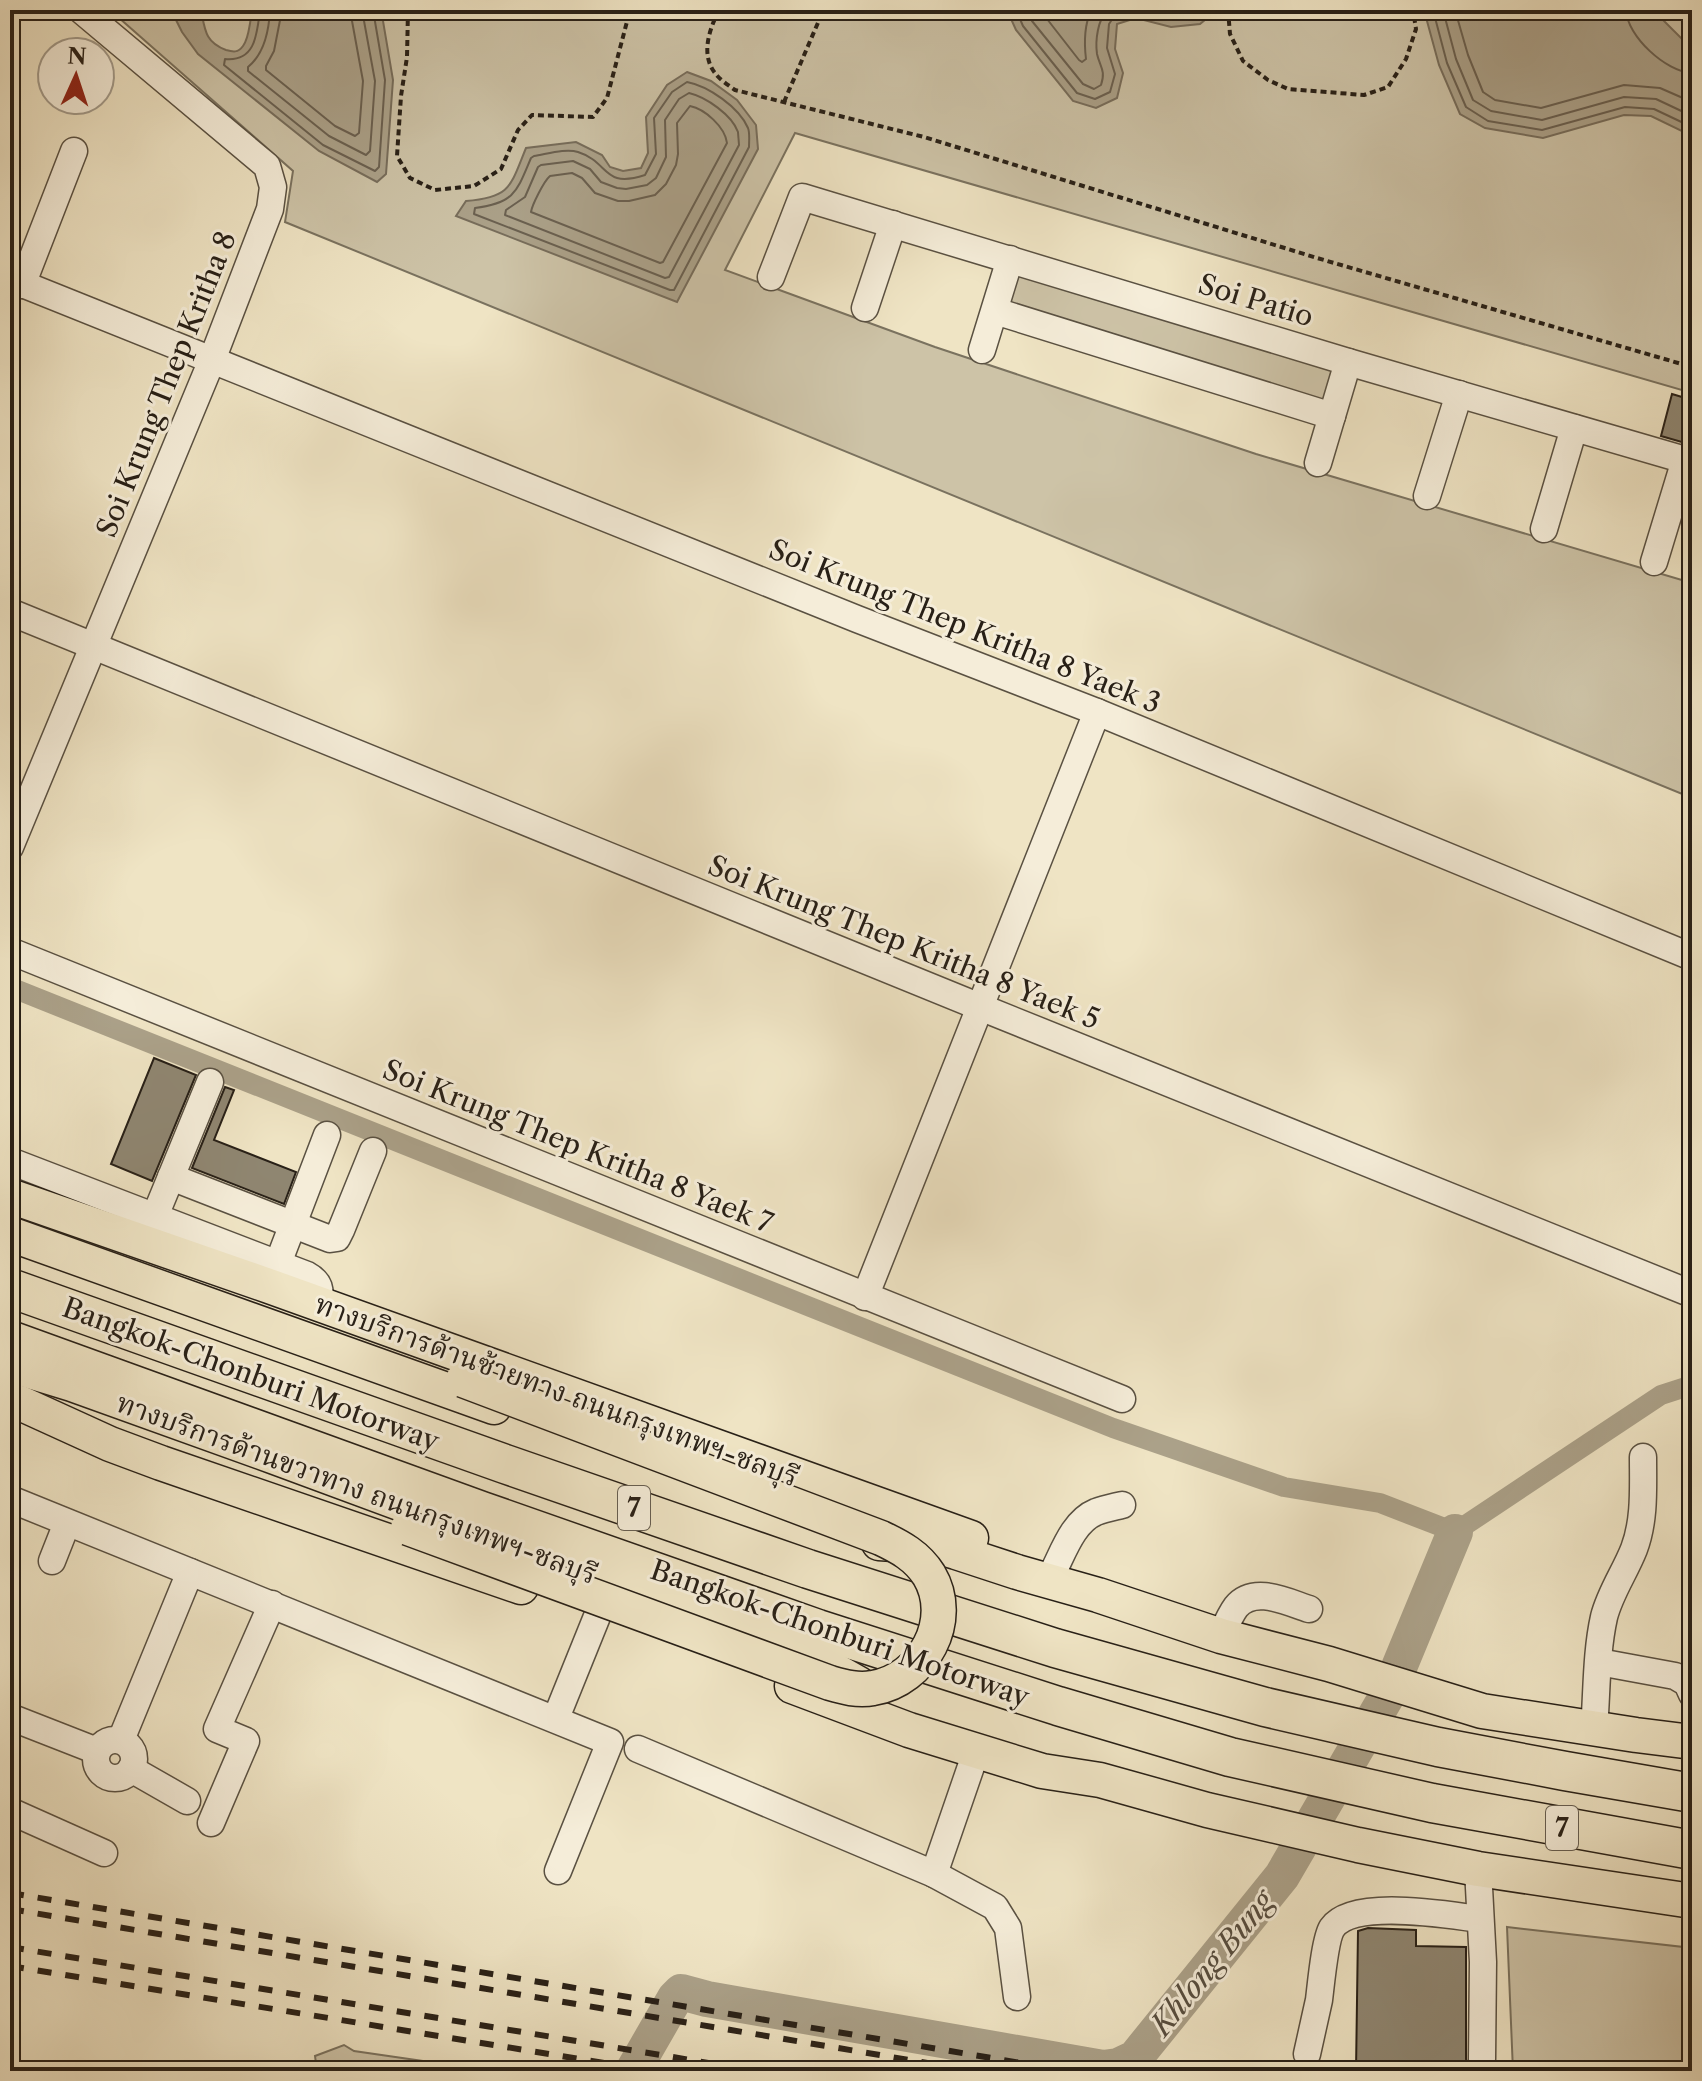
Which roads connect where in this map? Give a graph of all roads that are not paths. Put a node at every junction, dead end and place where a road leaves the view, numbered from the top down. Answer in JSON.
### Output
{"nodes":[{"id":1,"x":81,"y":10,"type":"edge"},
{"id":2,"x":74,"y":151,"type":"dead end"},
{"id":3,"x":893,"y":224,"type":"junction"},
{"id":4,"x":1010,"y":259,"type":"junction"},
{"id":5,"x":771,"y":277,"type":"dead end"},
{"id":6,"x":16,"y":282,"type":"edge"},
{"id":7,"x":865,"y":308,"type":"dead end"},
{"id":8,"x":995,"y":311,"type":"junction"},
{"id":9,"x":982,"y":350,"type":"dead end"},
{"id":10,"x":212,"y":360,"type":"junction"},
{"id":11,"x":1348,"y":362,"type":"junction"},
{"id":12,"x":1459,"y":394,"type":"junction"},
{"id":13,"x":1332,"y":416,"type":"junction"},
{"id":14,"x":1574,"y":428,"type":"junction"},
{"id":15,"x":1689,"y":461,"type":"edge"},
{"id":16,"x":1318,"y":463,"type":"dead end"},
{"id":17,"x":1427,"y":496,"type":"dead end"},
{"id":18,"x":1544,"y":529,"type":"dead end"},
{"id":19,"x":1654,"y":562,"type":"dead end"},
{"id":20,"x":10,"y":612,"type":"edge"},
{"id":21,"x":93,"y":646,"type":"junction"},
{"id":22,"x":1097,"y":712,"type":"junction"},
{"id":23,"x":10,"y":847,"type":"edge"},
{"id":24,"x":10,"y":951,"type":"edge"},
{"id":25,"x":1692,"y":957,"type":"edge"},
{"id":26,"x":980,"y":1007,"type":"junction"},
{"id":27,"x":210,"y":1082,"type":"dead end"},
{"id":28,"x":327,"y":1135,"type":"dead end"},
{"id":29,"x":373,"y":1151,"type":"dead end"},
{"id":30,"x":10,"y":1161,"type":"edge"},
{"id":31,"x":171,"y":1177,"type":"junction"},
{"id":32,"x":10,"y":1196,"type":"edge"},
{"id":33,"x":155,"y":1216,"type":"junction"},
{"id":34,"x":91,"y":1224,"type":"junction"},
{"id":35,"x":293,"y":1226,"type":"junction"},
{"id":36,"x":10,"y":1234,"type":"edge"},
{"id":37,"x":169,"y":1252,"type":"junction"},
{"id":38,"x":77,"y":1257,"type":"junction"},
{"id":39,"x":274,"y":1274,"type":"junction"},
{"id":40,"x":10,"y":1288,"type":"edge"},
{"id":41,"x":1692,"y":1294,"type":"edge"},
{"id":42,"x":865,"y":1297,"type":"junction"},
{"id":43,"x":10,"y":1340,"type":"edge"},
{"id":44,"x":10,"y":1365,"type":"edge"},
{"id":45,"x":1122,"y":1399,"type":"dead end"},
{"id":46,"x":15,"y":1402,"type":"edge"},
{"id":47,"x":1643,"y":1457,"type":"dead end"},
{"id":48,"x":10,"y":1499,"type":"edge"},
{"id":49,"x":1122,"y":1505,"type":"dead end"},
{"id":50,"x":67,"y":1523,"type":"junction"},
{"id":51,"x":52,"y":1561,"type":"dead end"},
{"id":52,"x":1054,"y":1570,"type":"junction"},
{"id":53,"x":190,"y":1572,"type":"junction"},
{"id":54,"x":1098,"y":1595,"type":"junction"},
{"id":55,"x":272,"y":1604,"type":"junction"},
{"id":56,"x":1309,"y":1609,"type":"dead end"},
{"id":57,"x":598,"y":1614,"type":"junction"},
{"id":58,"x":1221,"y":1636,"type":"junction"},
{"id":59,"x":1599,"y":1662,"type":"junction"},
{"id":60,"x":1692,"y":1694,"type":"edge"},
{"id":61,"x":10,"y":1717,"type":"edge"},
{"id":62,"x":556,"y":1718,"type":"junction"},
{"id":63,"x":1594,"y":1729,"type":"junction"},
{"id":64,"x":1692,"y":1742,"type":"edge"},
{"id":65,"x":109,"y":1746,"type":"junction"},
{"id":66,"x":638,"y":1749,"type":"dead end"},
{"id":67,"x":976,"y":1752,"type":"junction"},
{"id":68,"x":1100,"y":1780,"type":"junction"},
{"id":69,"x":1692,"y":1793,"type":"edge"},
{"id":70,"x":187,"y":1801,"type":"dead end"},
{"id":71,"x":10,"y":1811,"type":"edge"},
{"id":72,"x":211,"y":1823,"type":"dead end"},
{"id":73,"x":1692,"y":1850,"type":"edge"},
{"id":74,"x":104,"y":1853,"type":"dead end"},
{"id":75,"x":1478,"y":1869,"type":"junction"},
{"id":76,"x":558,"y":1871,"type":"dead end"},
{"id":77,"x":934,"y":1874,"type":"junction"},
{"id":78,"x":1692,"y":1901,"type":"edge"},
{"id":79,"x":1480,"y":1919,"type":"junction"},
{"id":80,"x":1017,"y":1997,"type":"dead end"},
{"id":81,"x":1307,"y":2054,"type":"dead end"},
{"id":82,"x":1482,"y":2059,"type":"dead end"}],
"edges":[{"from":1,"to":10,"type":"street","name":"Soi Krung Thep Kritha 8"},
{"from":2,"to":6,"type":"street"},
{"from":3,"to":4,"type":"street","name":"Soi Patio"},
{"from":3,"to":5,"type":"street","name":"Soi Patio"},
{"from":3,"to":7,"type":"street"},
{"from":4,"to":8,"type":"street"},
{"from":4,"to":11,"type":"street","name":"Soi Patio"},
{"from":6,"to":10,"type":"street","name":"Soi Krung Thep Kritha 8 Yaek 3"},
{"from":8,"to":9,"type":"street"},
{"from":8,"to":13,"type":"street"},
{"from":10,"to":21,"type":"street","name":"Soi Krung Thep Kritha 8"},
{"from":10,"to":22,"type":"street","name":"Soi Krung Thep Kritha 8 Yaek 3"},
{"from":11,"to":12,"type":"street","name":"Soi Patio"},
{"from":11,"to":13,"type":"street"},
{"from":12,"to":14,"type":"street","name":"Soi Patio"},
{"from":12,"to":17,"type":"street"},
{"from":13,"to":16,"type":"street"},
{"from":14,"to":15,"type":"street","name":"Soi Patio"},
{"from":14,"to":18,"type":"street"},
{"from":15,"to":19,"type":"street"},
{"from":20,"to":21,"type":"street","name":"Soi Krung Thep Kritha 8 Yaek 5"},
{"from":21,"to":23,"type":"street","name":"Soi Krung Thep Kritha 8"},
{"from":21,"to":26,"type":"street","name":"Soi Krung Thep Kritha 8 Yaek 5"},
{"from":22,"to":25,"type":"street","name":"Soi Krung Thep Kritha 8 Yaek 3"},
{"from":22,"to":26,"type":"street"},
{"from":24,"to":42,"type":"street","name":"Soi Krung Thep Kritha 8 Yaek 7"},
{"from":26,"to":41,"type":"street","name":"Soi Krung Thep Kritha 8 Yaek 5"},
{"from":26,"to":42,"type":"street"},
{"from":27,"to":31,"type":"street"},
{"from":28,"to":35,"type":"street"},
{"from":29,"to":35,"type":"street"},
{"from":30,"to":33,"type":"street"},
{"from":31,"to":33,"type":"street"},
{"from":31,"to":35,"type":"street"},
{"from":32,"to":34,"type":"main road","name":"ทางบริการด้านซ้ายทาง ถนนกรุงเทพฯ-ชลบุรี"},
{"from":33,"to":39,"type":"street"},
{"from":34,"to":37,"type":"main road","name":"ทางบริการด้านซ้ายทาง ถนนกรุงเทพฯ-ชลบุรี"},
{"from":34,"to":38,"type":"main road"},
{"from":35,"to":39,"type":"street"},
{"from":36,"to":38,"type":"main road","name":"ทางบริการด้านซ้ายทาง ถนนกรุงเทพฯ-ชลบุรี"},
{"from":37,"to":39,"type":"main road","name":"ทางบริการด้านซ้ายทาง ถนนกรุงเทพฯ-ชลบุรี"},
{"from":37,"to":46,"type":"main road","bridge":true},
{"from":38,"to":54,"type":"main road","name":"ทางบริการด้านซ้ายทาง ถนนกรุงเทพฯ-ชลบุรี"},
{"from":39,"to":52,"type":"main road","name":"ทางบริการด้านซ้ายทาง ถนนกรุงเทพฯ-ชลบุรี"},
{"from":40,"to":69,"type":"highway","name":"Bangkok-Chonburi Motorway","number":"7"},
{"from":42,"to":45,"type":"street","name":"Soi Krung Thep Kritha 8 Yaek 7"},
{"from":43,"to":73,"type":"highway","name":"Bangkok-Chonburi Motorway","number":"7"},
{"from":44,"to":68,"type":"main road","name":"ทางบริการด้านขวาทาง ถนนกรุงเทพฯ-ชลบุรี"},
{"from":46,"to":57,"type":"main road","name":"ทางบริการด้านขวาทาง ถนนกรุงเทพฯ-ชลบุรี"},
{"from":47,"to":59,"type":"street"},
{"from":48,"to":50,"type":"street"},
{"from":49,"to":52,"type":"street"},
{"from":50,"to":51,"type":"street"},
{"from":50,"to":53,"type":"street"},
{"from":52,"to":54,"type":"main road","name":"ทางบริการด้านซ้ายทาง ถนนกรุงเทพฯ-ชลบุรี"},
{"from":53,"to":55,"type":"street"},
{"from":53,"to":65,"type":"street"},
{"from":54,"to":58,"type":"main road","name":"ทางบริการด้านซ้ายทาง ถนนกรุงเทพฯ-ชลบุรี"},
{"from":55,"to":62,"type":"street"},
{"from":55,"to":72,"type":"street"},
{"from":56,"to":58,"type":"street"},
{"from":57,"to":62,"type":"street"},
{"from":57,"to":67,"type":"main road","name":"ทางบริการด้านขวาทาง ถนนกรุงเทพฯ-ชลบุรี"},
{"from":58,"to":63,"type":"main road","name":"ทางบริการด้านซ้ายทาง ถนนกรุงเทพฯ-ชลบุรี"},
{"from":59,"to":60,"type":"street"},
{"from":59,"to":63,"type":"street"},
{"from":61,"to":65,"type":"street"},
{"from":62,"to":76,"type":"street"},
{"from":63,"to":64,"type":"main road","name":"ทางบริการด้านซ้ายทาง ถนนกรุงเทพฯ-ชลบุรี"},
{"from":65,"to":70,"type":"street"},
{"from":66,"to":77,"type":"street"},
{"from":67,"to":68,"type":"main road","name":"ทางบริการด้านขวาทาง ถนนกรุงเทพฯ-ชลบุรี"},
{"from":67,"to":77,"type":"street"},
{"from":68,"to":75,"type":"main road","name":"ทางบริการด้านขวาทาง ถนนกรุงเทพฯ-ชลบุรี"},
{"from":71,"to":74,"type":"street"},
{"from":75,"to":78,"type":"main road","name":"ทางบริการด้านขวาทาง ถนนกรุงเทพฯ-ชลบุรี"},
{"from":75,"to":79,"type":"street"},
{"from":77,"to":80,"type":"street"},
{"from":79,"to":81,"type":"street"},
{"from":79,"to":82,"type":"street"}]}
